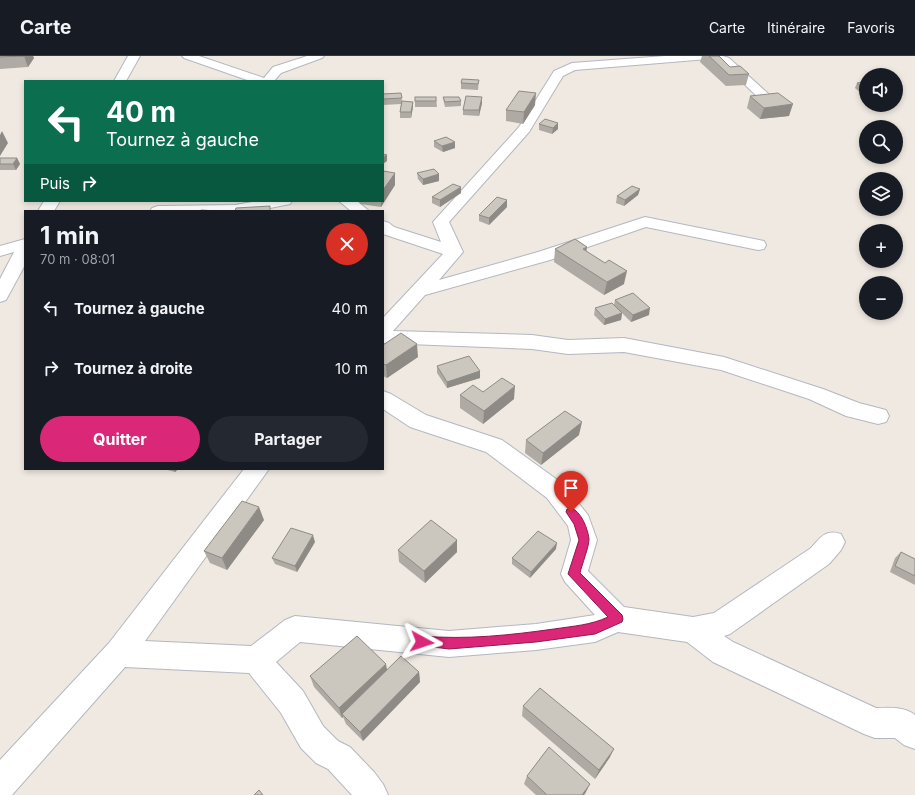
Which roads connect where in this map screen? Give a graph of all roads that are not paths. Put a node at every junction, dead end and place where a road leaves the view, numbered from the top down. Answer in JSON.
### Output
{"nodes":[{"id":1,"x":134,"y":56,"type":"edge"},
{"id":2,"x":188,"y":56,"type":"edge"},
{"id":3,"x":318,"y":56,"type":"edge"},
{"id":4,"x":709,"y":56,"type":"edge"},
{"id":5,"x":121,"y":80,"type":"edge"},
{"id":6,"x":259,"y":80,"type":"edge"},
{"id":7,"x":269,"y":80,"type":"edge"},
{"id":8,"x":768,"y":99,"type":"edge"},
{"id":9,"x":279,"y":202,"type":"edge"},
{"id":10,"x":348,"y":202,"type":"edge"},
{"id":11,"x":236,"y":210,"type":"edge"},
{"id":12,"x":360,"y":210,"type":"edge"},
{"id":13,"x":384,"y":227,"type":"edge"},
{"id":14,"x":24,"y":244,"type":"edge"},
{"id":15,"x":758,"y":245,"type":"dead end"},
{"id":16,"x":24,"y":250,"type":"edge"},
{"id":17,"x":0,"y":251,"type":"edge"},
{"id":18,"x":454,"y":252,"type":"junction"},
{"id":19,"x":418,"y":291,"type":"junction"},
{"id":20,"x":0,"y":296,"type":"edge"},
{"id":21,"x":384,"y":329,"type":"edge"},
{"id":22,"x":384,"y":337,"type":"edge"},
{"id":23,"x":384,"y":400,"type":"edge"},
{"id":24,"x":878,"y":416,"type":"dead end"},
{"id":25,"x":256,"y":470,"type":"edge"},
{"id":26,"x":832,"y":542,"type":"dead end"},
{"id":27,"x":618,"y":619,"type":"junction"},
{"id":28,"x":693,"y":630,"type":"junction"},
{"id":29,"x":118,"y":653,"type":"junction"},
{"id":30,"x":256,"y":660,"type":"junction"},
{"id":31,"x":915,"y":734,"type":"edge"},
{"id":32,"x":0,"y":784,"type":"edge"},
{"id":33,"x":372,"y":795,"type":"edge"}],
"edges":[{"from":1,"to":5,"type":"street"},
{"from":2,"to":6,"type":"street"},
{"from":3,"to":7,"type":"street"},
{"from":4,"to":8,"type":"street"},
{"from":4,"to":18,"type":"street"},
{"from":9,"to":11,"type":"street"},
{"from":10,"to":12,"type":"street"},
{"from":13,"to":18,"type":"street"},
{"from":14,"to":17,"type":"street"},
{"from":15,"to":19,"type":"street"},
{"from":16,"to":20,"type":"street"},
{"from":18,"to":19,"type":"street"},
{"from":19,"to":21,"type":"street"},
{"from":22,"to":24,"type":"street"},
{"from":23,"to":27,"type":"street"},
{"from":25,"to":29,"type":"street"},
{"from":26,"to":28,"type":"street"},
{"from":27,"to":28,"type":"street"},
{"from":27,"to":30,"type":"street"},
{"from":28,"to":31,"type":"street"},
{"from":29,"to":30,"type":"street"},
{"from":29,"to":32,"type":"street"},
{"from":30,"to":33,"type":"street"}]}
